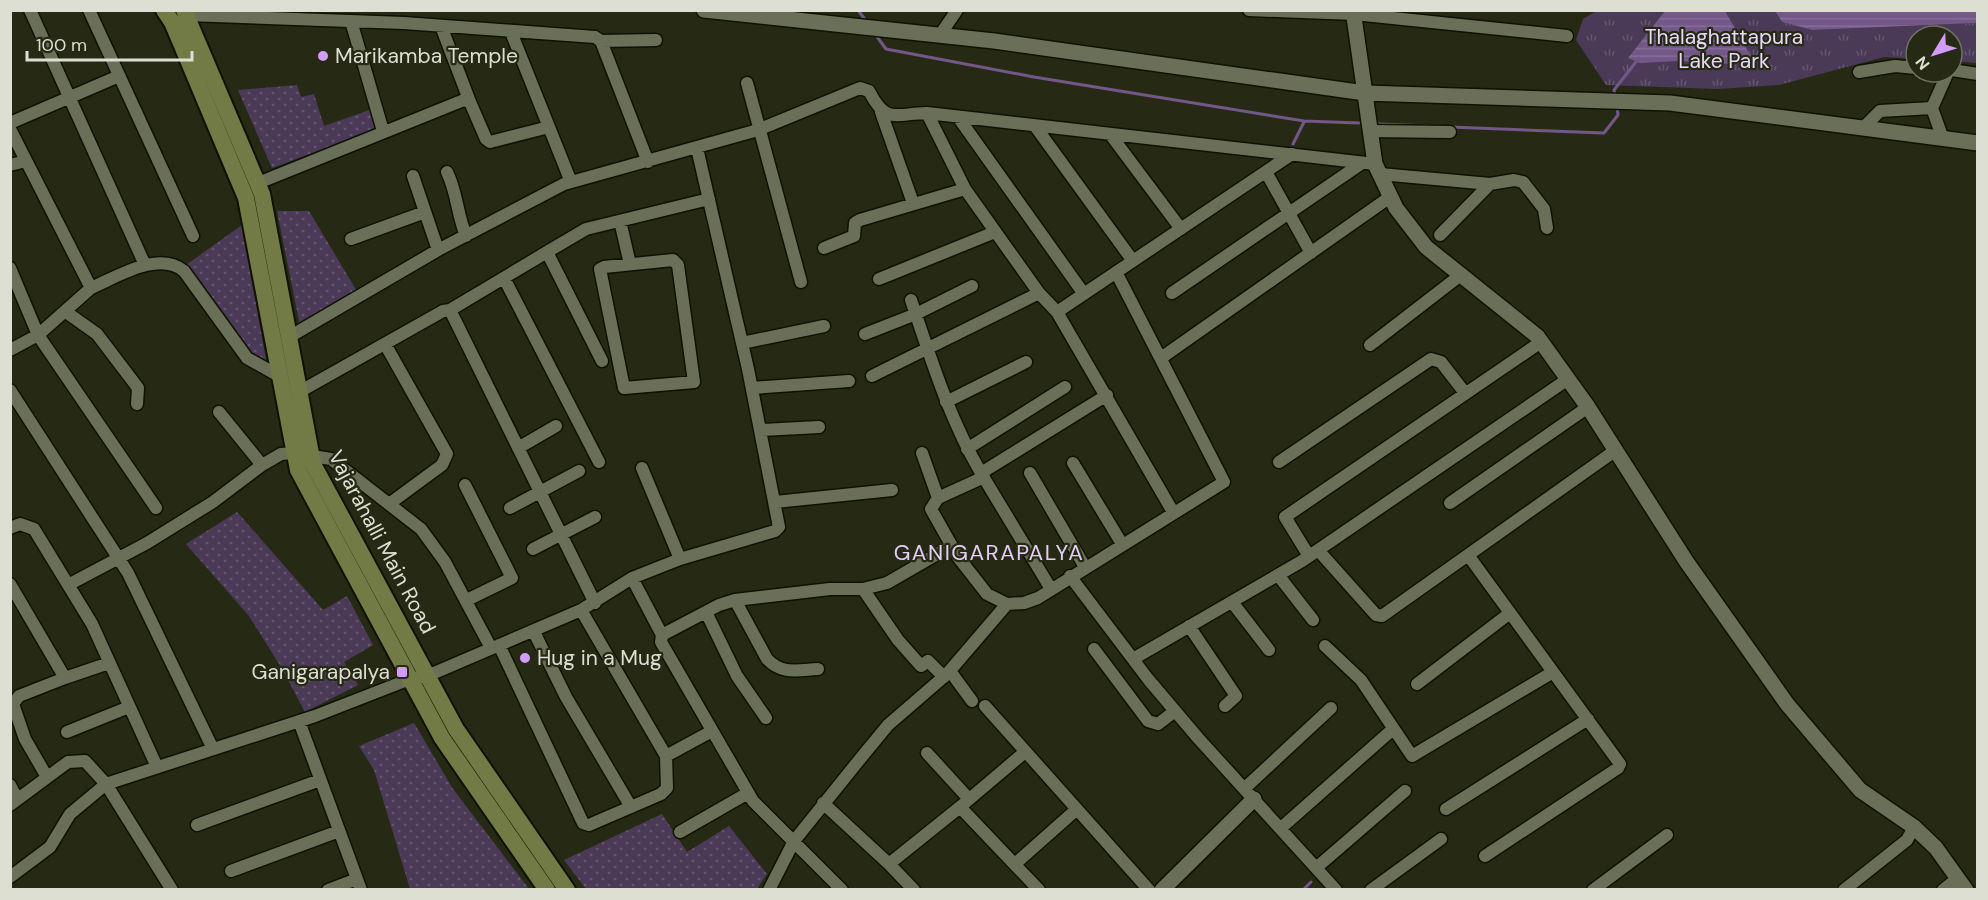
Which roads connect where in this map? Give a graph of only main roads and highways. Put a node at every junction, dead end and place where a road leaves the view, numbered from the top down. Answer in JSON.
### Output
{"nodes":[{"id":1,"x":165,"y":10,"type":"edge"},
{"id":2,"x":185,"y":13,"type":"edge"},
{"id":3,"x":547,"y":890,"type":"edge"},
{"id":4,"x":567,"y":890,"type":"edge"}],
"edges":[{"from":1,"to":3,"type":"main road","name":"Vajarahalli Main Road"},
{"from":2,"to":4,"type":"main road","name":"Vajarahalli Main Road"}]}
